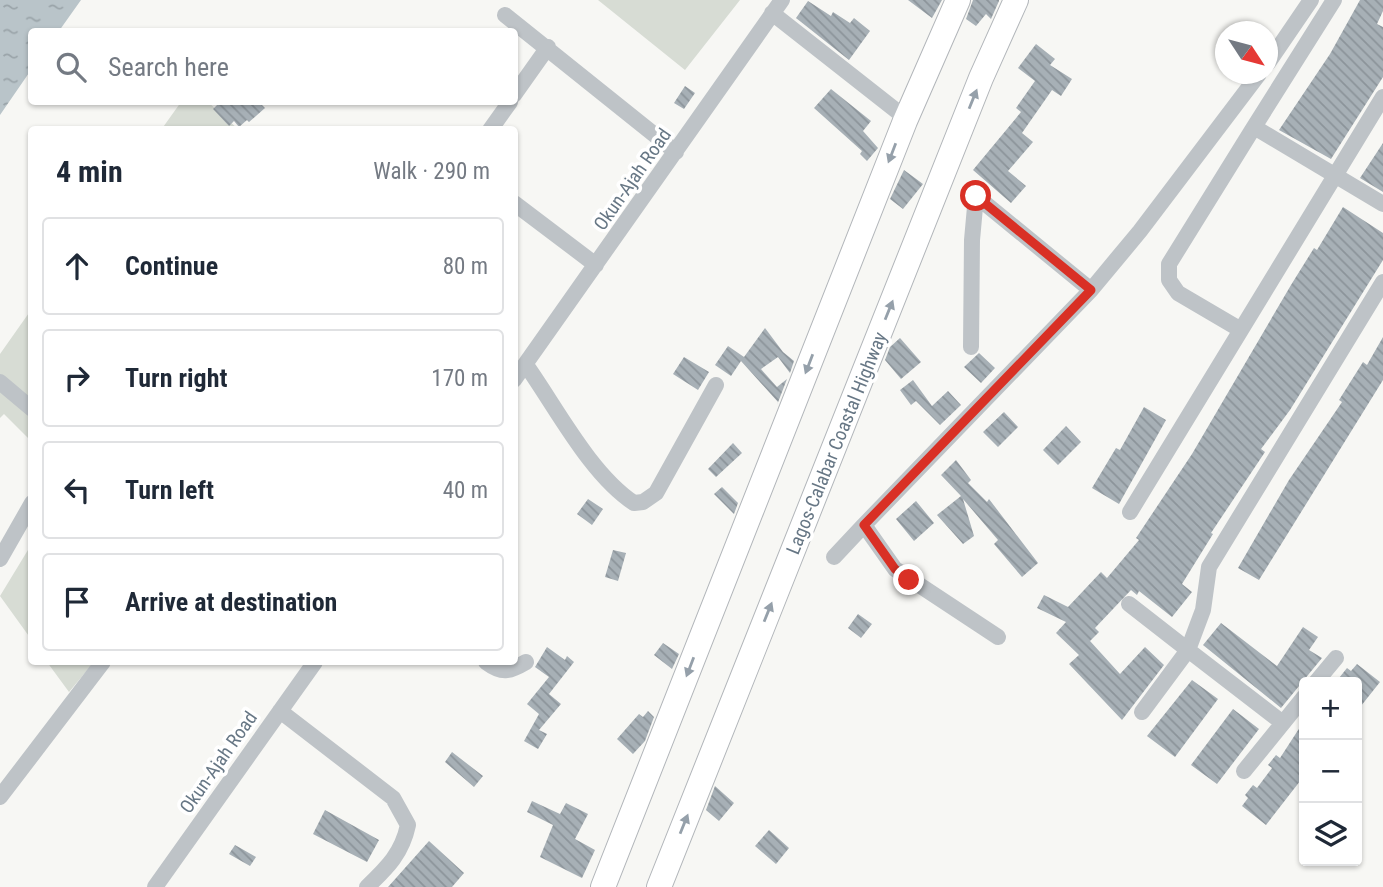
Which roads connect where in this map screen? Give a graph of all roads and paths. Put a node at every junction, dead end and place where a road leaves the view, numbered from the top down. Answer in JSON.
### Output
{"nodes":[{"id":1,"x":958,"y":0,"type":"edge"},
{"id":2,"x":1016,"y":0,"type":"edge"},
{"id":3,"x":1311,"y":0,"type":"edge"},
{"id":4,"x":1334,"y":0,"type":"edge"},
{"id":5,"x":777,"y":7,"type":"edge"},
{"id":6,"x":505,"y":15,"type":"dead end"},
{"id":7,"x":548,"y":47,"type":"junction"},
{"id":8,"x":1278,"y":48,"type":"edge"},
{"id":9,"x":1251,"y":84,"type":"edge"},
{"id":10,"x":518,"y":89,"type":"edge"},
{"id":11,"x":1383,"y":97,"type":"edge"},
{"id":12,"x":508,"y":105,"type":"edge"},
{"id":13,"x":898,"y":112,"type":"dead end"},
{"id":14,"x":493,"y":126,"type":"edge"},
{"id":15,"x":1254,"y":127,"type":"junction"},
{"id":16,"x":677,"y":152,"type":"junction"},
{"id":17,"x":1335,"y":176,"type":"junction"},
{"id":18,"x":1383,"y":204,"type":"edge"},
{"id":19,"x":518,"y":206,"type":"edge"},
{"id":20,"x":596,"y":265,"type":"junction"},
{"id":21,"x":1383,"y":282,"type":"edge"},
{"id":22,"x":1091,"y":290,"type":"junction"},
{"id":23,"x":1241,"y":330,"type":"junction"},
{"id":24,"x":971,"y":347,"type":"dead end"},
{"id":25,"x":526,"y":365,"type":"junction"},
{"id":26,"x":518,"y":375,"type":"edge"},
{"id":27,"x":0,"y":382,"type":"edge"},
{"id":28,"x":716,"y":385,"type":"dead end"},
{"id":29,"x":28,"y":406,"type":"edge"},
{"id":30,"x":28,"y":510,"type":"edge"},
{"id":31,"x":1130,"y":512,"type":"dead end"},
{"id":32,"x":864,"y":525,"type":"junction"},
{"id":33,"x":834,"y":557,"type":"dead end"},
{"id":34,"x":0,"y":559,"type":"edge"},
{"id":35,"x":1129,"y":604,"type":"dead end"},
{"id":36,"x":998,"y":637,"type":"dead end"},
{"id":37,"x":1188,"y":650,"type":"junction"},
{"id":38,"x":1336,"y":658,"type":"dead end"},
{"id":39,"x":526,"y":662,"type":"dead end"},
{"id":40,"x":101,"y":665,"type":"edge"},
{"id":41,"x":313,"y":665,"type":"edge"},
{"id":42,"x":490,"y":665,"type":"edge"},
{"id":43,"x":1320,"y":677,"type":"edge"},
{"id":44,"x":1299,"y":703,"type":"edge"},
{"id":45,"x":280,"y":711,"type":"junction"},
{"id":46,"x":1142,"y":712,"type":"dead end"},
{"id":47,"x":1283,"y":723,"type":"junction"},
{"id":48,"x":1244,"y":771,"type":"dead end"},
{"id":49,"x":0,"y":797,"type":"edge"},
{"id":50,"x":155,"y":887,"type":"edge"},
{"id":51,"x":367,"y":887,"type":"edge"},
{"id":52,"x":603,"y":887,"type":"edge"},
{"id":53,"x":659,"y":887,"type":"edge"}],
"edges":[{"from":1,"to":52,"type":"highway","one_way":true},
{"from":53,"to":2,"type":"highway","name":"Lagos-Calabar Coastal Highway","one_way":true},
{"from":3,"to":8,"type":"street"},
{"from":4,"to":15,"type":"street"},
{"from":5,"to":13,"type":"street"},
{"from":5,"to":16,"type":"street","name":"Okun-Ajah Road"},
{"from":6,"to":7,"type":"street"},
{"from":7,"to":10,"type":"street"},
{"from":7,"to":16,"type":"street"},
{"from":9,"to":22,"type":"street"},
{"from":11,"to":17,"type":"street"},
{"from":12,"to":14,"type":"street"},
{"from":15,"to":17,"type":"street"},
{"from":15,"to":23,"type":"street"},
{"from":16,"to":20,"type":"street","name":"Okun-Ajah Road"},
{"from":17,"to":18,"type":"street"},
{"from":17,"to":23,"type":"street"},
{"from":19,"to":20,"type":"street"},
{"from":20,"to":25,"type":"street","name":"Okun-Ajah Road"},
{"from":21,"to":37,"type":"street"},
{"from":22,"to":24,"type":"street"},
{"from":22,"to":32,"type":"street"},
{"from":23,"to":31,"type":"street"},
{"from":25,"to":26,"type":"street","name":"Okun-Ajah Road"},
{"from":25,"to":28,"type":"street"},
{"from":27,"to":29,"type":"street"},
{"from":30,"to":34,"type":"street"},
{"from":32,"to":33,"type":"street"},
{"from":32,"to":36,"type":"street"},
{"from":35,"to":37,"type":"street"},
{"from":37,"to":46,"type":"street"},
{"from":37,"to":47,"type":"street"},
{"from":38,"to":43,"type":"street"},
{"from":39,"to":42,"type":"street"},
{"from":40,"to":49,"type":"street"},
{"from":41,"to":45,"type":"street","name":"Okun-Ajah Road"},
{"from":44,"to":47,"type":"street"},
{"from":45,"to":50,"type":"street","name":"Okun-Ajah Road"},
{"from":45,"to":51,"type":"street"},
{"from":47,"to":48,"type":"street"}]}
